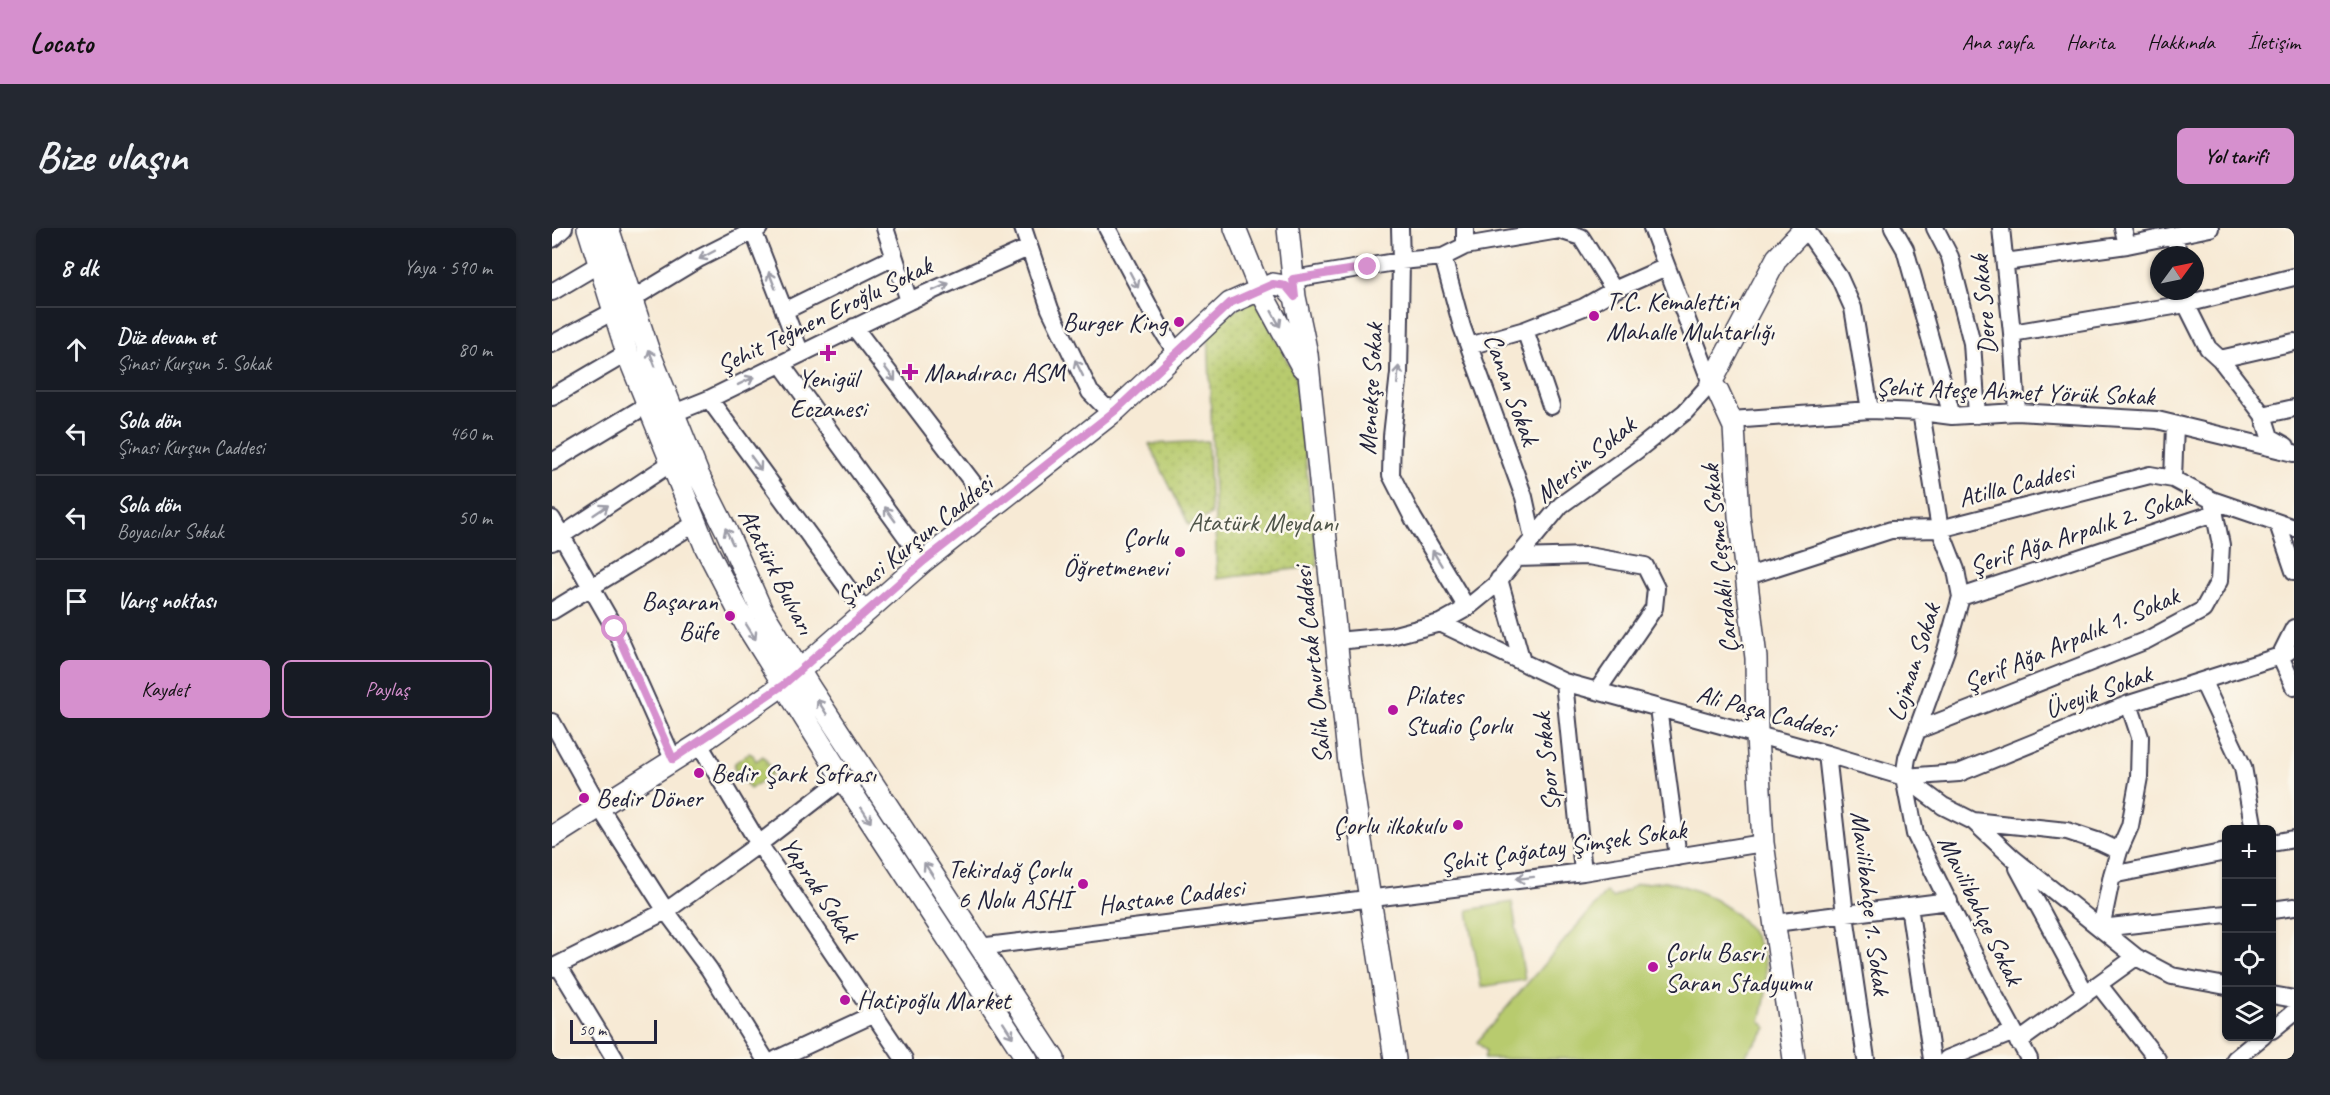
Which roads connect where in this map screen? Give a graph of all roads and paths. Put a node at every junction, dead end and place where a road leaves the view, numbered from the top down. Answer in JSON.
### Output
{"nodes":[{"id":1,"x":564,"y":228,"type":"edge"},
{"id":2,"x":588,"y":228,"type":"edge"},
{"id":3,"x":608,"y":228,"type":"edge"},
{"id":4,"x":885,"y":228,"type":"edge"},
{"id":5,"x":1023,"y":228,"type":"edge"},
{"id":6,"x":1107,"y":228,"type":"edge"},
{"id":7,"x":1235,"y":228,"type":"edge"},
{"id":8,"x":1288,"y":228,"type":"edge"},
{"id":9,"x":1400,"y":228,"type":"edge"},
{"id":10,"x":1465,"y":228,"type":"edge"},
{"id":11,"x":1652,"y":228,"type":"edge"},
{"id":12,"x":1893,"y":228,"type":"edge"},
{"id":13,"x":1935,"y":228,"type":"edge"},
{"id":14,"x":2001,"y":228,"type":"edge"},
{"id":15,"x":2122,"y":228,"type":"edge"},
{"id":16,"x":2210,"y":228,"type":"edge"},
{"id":17,"x":755,"y":229,"type":"edge"},
{"id":18,"x":1549,"y":230,"type":"edge"},
{"id":19,"x":1800,"y":231,"type":"edge"},
{"id":20,"x":2175,"y":236,"type":"junction"},
{"id":21,"x":552,"y":239,"type":"edge"},
{"id":22,"x":2127,"y":245,"type":"junction"},
{"id":23,"x":1465,"y":246,"type":"junction"},
{"id":24,"x":2177,"y":246,"type":"edge"},
{"id":25,"x":1028,"y":248,"type":"junction"},
{"id":26,"x":894,"y":257,"type":"junction"},
{"id":27,"x":1443,"y":257,"type":"junction"},
{"id":28,"x":1401,"y":261,"type":"junction"},
{"id":29,"x":2005,"y":262,"type":"junction"},
{"id":30,"x":601,"y":263,"type":"junction"},
{"id":31,"x":1666,"y":267,"type":"junction"},
{"id":32,"x":2294,"y":277,"type":"edge"},
{"id":33,"x":1293,"y":281,"type":"junction"},
{"id":34,"x":1258,"y":284,"type":"junction"},
{"id":35,"x":1614,"y":290,"type":"junction"},
{"id":36,"x":552,"y":292,"type":"edge"},
{"id":37,"x":2204,"y":294,"type":"edge"},
{"id":38,"x":632,"y":299,"type":"junction"},
{"id":39,"x":2171,"y":300,"type":"edge"},
{"id":40,"x":2186,"y":300,"type":"edge"},
{"id":41,"x":909,"y":301,"type":"junction"},
{"id":42,"x":614,"y":311,"type":"junction"},
{"id":43,"x":784,"y":311,"type":"junction"},
{"id":44,"x":854,"y":327,"type":"junction"},
{"id":45,"x":1525,"y":330,"type":"junction"},
{"id":46,"x":2012,"y":333,"type":"junction"},
{"id":47,"x":2294,"y":342,"type":"edge"},
{"id":48,"x":552,"y":344,"type":"edge"},
{"id":49,"x":1469,"y":346,"type":"junction"},
{"id":50,"x":627,"y":353,"type":"junction"},
{"id":51,"x":801,"y":354,"type":"junction"},
{"id":52,"x":1177,"y":354,"type":"junction"},
{"id":53,"x":2220,"y":359,"type":"junction"},
{"id":54,"x":781,"y":364,"type":"junction"},
{"id":55,"x":1711,"y":383,"type":"junction"},
{"id":56,"x":552,"y":397,"type":"edge"},
{"id":57,"x":1311,"y":397,"type":"junction"},
{"id":58,"x":709,"y":399,"type":"junction"},
{"id":59,"x":648,"y":405,"type":"junction"},
{"id":60,"x":1551,"y":406,"type":"dead end"},
{"id":61,"x":2294,"y":408,"type":"edge"},
{"id":62,"x":1116,"y":410,"type":"junction"},
{"id":63,"x":1870,"y":410,"type":"junction"},
{"id":64,"x":1921,"y":412,"type":"junction"},
{"id":65,"x":2017,"y":412,"type":"junction"},
{"id":66,"x":674,"y":413,"type":"junction"},
{"id":67,"x":1977,"y":415,"type":"junction"},
{"id":68,"x":2263,"y":415,"type":"junction"},
{"id":69,"x":1952,"y":416,"type":"junction"},
{"id":70,"x":1731,"y":420,"type":"junction"},
{"id":71,"x":2175,"y":425,"type":"junction"},
{"id":72,"x":2294,"y":452,"type":"edge"},
{"id":73,"x":552,"y":462,"type":"edge"},
{"id":74,"x":671,"y":464,"type":"junction"},
{"id":75,"x":2173,"y":479,"type":"junction"},
{"id":76,"x":2214,"y":507,"type":"junction"},
{"id":77,"x":993,"y":509,"type":"junction"},
{"id":78,"x":552,"y":519,"type":"edge"},
{"id":79,"x":696,"y":524,"type":"junction"},
{"id":80,"x":2286,"y":526,"type":"edge"},
{"id":81,"x":1940,"y":529,"type":"junction"},
{"id":82,"x":1533,"y":538,"type":"junction"},
{"id":83,"x":557,"y":539,"type":"edge"},
{"id":84,"x":1516,"y":558,"type":"junction"},
{"id":85,"x":924,"y":561,"type":"junction"},
{"id":86,"x":2294,"y":571,"type":"edge"},
{"id":87,"x":1745,"y":577,"type":"junction"},
{"id":88,"x":1499,"y":579,"type":"junction"},
{"id":89,"x":591,"y":586,"type":"junction"},
{"id":90,"x":1961,"y":597,"type":"junction"},
{"id":91,"x":1467,"y":608,"type":"junction"},
{"id":92,"x":552,"y":611,"type":"edge"},
{"id":93,"x":866,"y":613,"type":"junction"},
{"id":94,"x":1440,"y":623,"type":"junction"},
{"id":95,"x":2294,"y":628,"type":"edge"},
{"id":96,"x":1336,"y":641,"type":"junction"},
{"id":97,"x":2287,"y":652,"type":"edge"},
{"id":98,"x":1522,"y":662,"type":"junction"},
{"id":99,"x":791,"y":678,"type":"junction"},
{"id":100,"x":2203,"y":681,"type":"junction"},
{"id":101,"x":1564,"y":682,"type":"junction"},
{"id":102,"x":2294,"y":687,"type":"edge"},
{"id":103,"x":1597,"y":691,"type":"junction"},
{"id":104,"x":2129,"y":704,"type":"junction"},
{"id":105,"x":1658,"y":708,"type":"junction"},
{"id":106,"x":552,"y":722,"type":"edge"},
{"id":107,"x":1918,"y":730,"type":"junction"},
{"id":108,"x":1756,"y":736,"type":"junction"},
{"id":109,"x":699,"y":744,"type":"junction"},
{"id":110,"x":1827,"y":754,"type":"junction"},
{"id":111,"x":673,"y":759,"type":"junction"},
{"id":112,"x":1904,"y":777,"type":"junction"},
{"id":113,"x":843,"y":779,"type":"junction"},
{"id":114,"x":600,"y":808,"type":"junction"},
{"id":115,"x":1973,"y":821,"type":"junction"},
{"id":116,"x":2253,"y":825,"type":"edge"},
{"id":117,"x":552,"y":837,"type":"edge"},
{"id":118,"x":2294,"y":839,"type":"edge"},
{"id":119,"x":2276,"y":842,"type":"edge"},
{"id":120,"x":1763,"y":843,"type":"junction"},
{"id":121,"x":759,"y":844,"type":"junction"},
{"id":122,"x":2119,"y":851,"type":"junction"},
{"id":123,"x":2222,"y":853,"type":"edge"},
{"id":124,"x":1678,"y":857,"type":"junction"},
{"id":125,"x":2014,"y":859,"type":"junction"},
{"id":126,"x":1583,"y":872,"type":"junction"},
{"id":127,"x":2112,"y":875,"type":"junction"},
{"id":128,"x":1370,"y":897,"type":"junction"},
{"id":129,"x":1948,"y":900,"type":"junction"},
{"id":130,"x":1909,"y":906,"type":"junction"},
{"id":131,"x":2294,"y":907,"type":"edge"},
{"id":132,"x":2276,"y":909,"type":"edge"},
{"id":133,"x":666,"y":911,"type":"junction"},
{"id":134,"x":2222,"y":914,"type":"edge"},
{"id":135,"x":1845,"y":915,"type":"junction"},
{"id":136,"x":1775,"y":923,"type":"junction"},
{"id":137,"x":2095,"y":924,"type":"junction"},
{"id":138,"x":979,"y":947,"type":"junction"},
{"id":139,"x":2136,"y":957,"type":"junction"},
{"id":140,"x":555,"y":967,"type":"edge"},
{"id":141,"x":2222,"y":985,"type":"edge"},
{"id":142,"x":2092,"y":990,"type":"junction"},
{"id":143,"x":2276,"y":995,"type":"edge"},
{"id":144,"x":2294,"y":999,"type":"edge"},
{"id":145,"x":2294,"y":1012,"type":"edge"},
{"id":146,"x":874,"y":1014,"type":"junction"},
{"id":147,"x":2276,"y":1026,"type":"edge"},
{"id":148,"x":2016,"y":1037,"type":"junction"},
{"id":149,"x":2257,"y":1041,"type":"edge"},
{"id":150,"x":615,"y":1059,"type":"edge"},
{"id":151,"x":765,"y":1059,"type":"edge"},
{"id":152,"x":777,"y":1059,"type":"edge"},
{"id":153,"x":904,"y":1059,"type":"edge"},
{"id":154,"x":1027,"y":1059,"type":"edge"},
{"id":155,"x":1054,"y":1059,"type":"edge"},
{"id":156,"x":1395,"y":1059,"type":"edge"},
{"id":157,"x":1794,"y":1059,"type":"edge"},
{"id":158,"x":1866,"y":1059,"type":"edge"},
{"id":159,"x":1932,"y":1059,"type":"edge"},
{"id":160,"x":1947,"y":1059,"type":"edge"},
{"id":161,"x":2029,"y":1059,"type":"edge"},
{"id":162,"x":2157,"y":1059,"type":"edge"},
{"id":163,"x":2235,"y":1059,"type":"edge"}],
"edges":[{"from":1,"to":21,"type":"street"},
{"from":2,"to":30,"type":"main road","name":"Atatürk Bulvarı"},
{"from":3,"to":38,"type":"main road","name":"Atatürk Bulvarı"},
{"from":4,"to":26,"type":"street"},
{"from":5,"to":25,"type":"street"},
{"from":6,"to":52,"type":"street","one_way":true},
{"from":7,"to":34,"type":"main road"},
{"from":8,"to":33,"type":"main road","name":"Salih Omurtak Caddesi"},
{"from":9,"to":28,"type":"street","name":"Menekşe Sokak"},
{"from":10,"to":23,"type":"street"},
{"from":11,"to":31,"type":"street"},
{"from":12,"to":69,"type":"street"},
{"from":13,"to":67,"type":"street"},
{"from":14,"to":29,"type":"street","name":"Dere Sokak"},
{"from":15,"to":22,"type":"street"},
{"from":16,"to":20,"type":"street"},
{"from":17,"to":38,"type":"street","one_way":true},
{"from":43,"to":17,"type":"street","one_way":true},
{"from":18,"to":23,"type":"street"},
{"from":18,"to":35,"type":"street"},
{"from":19,"to":55,"type":"main road"},
{"from":19,"to":63,"type":"street"},
{"from":20,"to":22,"type":"street"},
{"from":20,"to":24,"type":"street"},
{"from":22,"to":29,"type":"street"},
{"from":23,"to":27,"type":"street"},
{"from":41,"to":25,"type":"street","name":"Şehit Teğmen Eroğlu Sokak","one_way":true},
{"from":62,"to":25,"type":"street","one_way":true},
{"from":26,"to":41,"type":"street"},
{"from":26,"to":43,"type":"street"},
{"from":27,"to":28,"type":"street"},
{"from":27,"to":49,"type":"street","name":"Canan Sokak"},
{"from":28,"to":33,"type":"street"},
{"from":91,"to":28,"type":"street","name":"Menekşe Sokak","one_way":true},
{"from":29,"to":46,"type":"street","name":"Dere Sokak"},
{"from":30,"to":36,"type":"street"},
{"from":30,"to":42,"type":"main road","name":"Atatürk Bulvarı"},
{"from":31,"to":35,"type":"street"},
{"from":31,"to":55,"type":"street"},
{"from":32,"to":37,"type":"street"},
{"from":33,"to":34,"type":"main road","name":"Şinasi Kurşun Caddesi"},
{"from":33,"to":34,"type":"main road"},
{"from":33,"to":57,"type":"main road","name":"Salih Omurtak Caddesi"},
{"from":34,"to":52,"type":"main road","name":"Şinasi Kurşun Caddesi"},
{"from":34,"to":57,"type":"main road","one_way":true},
{"from":35,"to":45,"type":"street"},
{"from":66,"to":38,"type":"main road","name":"Atatürk Bulvarı","one_way":true},
{"from":39,"to":46,"type":"street"},
{"from":40,"to":53,"type":"street"},
{"from":41,"to":44,"type":"street","name":"Şehit Teğmen Eroğlu Sokak"},
{"from":42,"to":48,"type":"street"},
{"from":42,"to":50,"type":"main road","name":"Atatürk Bulvarı"},
{"from":43,"to":51,"type":"street"},
{"from":44,"to":51,"type":"street","name":"Şehit Teğmen Eroğlu Sokak"},
{"from":44,"to":77,"type":"street","one_way":true},
{"from":45,"to":49,"type":"street"},
{"from":45,"to":60,"type":"street"},
{"from":46,"to":65,"type":"street","name":"Dere Sokak"},
{"from":47,"to":53,"type":"street"},
{"from":49,"to":82,"type":"street","name":"Canan Sokak"},
{"from":50,"to":56,"type":"street"},
{"from":50,"to":59,"type":"main road","name":"Atatürk Bulvarı"},
{"from":51,"to":54,"type":"street","name":"Şehit Teğmen Eroğlu Sokak"},
{"from":52,"to":62,"type":"main road","name":"Şinasi Kurşun Caddesi"},
{"from":53,"to":68,"type":"street"},
{"from":58,"to":54,"type":"street","name":"Şehit Teğmen Eroğlu Sokak","one_way":true},
{"from":85,"to":54,"type":"street","one_way":true},
{"from":55,"to":70,"type":"main road","name":"Çardaklı Çeşme Sokak"},
{"from":55,"to":82,"type":"street","name":"Mersin Sokak"},
{"from":57,"to":96,"type":"main road","name":"Salih Omurtak Caddesi"},
{"from":58,"to":66,"type":"street","name":"Şehit Teğmen Eroğlu Sokak"},
{"from":58,"to":93,"type":"street","one_way":true},
{"from":59,"to":73,"type":"street"},
{"from":59,"to":74,"type":"main road","name":"Atatürk Bulvarı"},
{"from":61,"to":68,"type":"street"},
{"from":62,"to":77,"type":"main road","name":"Şinasi Kurşun Caddesi"},
{"from":63,"to":64,"type":"street","name":"Şehit Ateşe Ahmet Yörük Sokak"},
{"from":63,"to":70,"type":"street","name":"Şehit Ateşe Ahmet Yörük Sokak"},
{"from":64,"to":69,"type":"street","name":"Şehit Ateşe Ahmet Yörük Sokak"},
{"from":64,"to":81,"type":"street","name":"Lojman Sokak"},
{"from":65,"to":67,"type":"street","name":"Şehit Ateşe Ahmet Yörük Sokak"},
{"from":65,"to":71,"type":"street","name":"Şehit Ateşe Ahmet Yörük Sokak"},
{"from":99,"to":66,"type":"main road","name":"Atatürk Bulvarı","one_way":true},
{"from":67,"to":69,"type":"street","name":"Şehit Ateşe Ahmet Yörük Sokak"},
{"from":68,"to":72,"type":"street"},
{"from":70,"to":87,"type":"main road","name":"Çardaklı Çeşme Sokak"},
{"from":71,"to":72,"type":"street","name":"Şehit Ateşe Ahmet Yörük Sokak"},
{"from":71,"to":75,"type":"street"},
{"from":74,"to":79,"type":"main road","name":"Atatürk Bulvarı"},
{"from":83,"to":74,"type":"street","one_way":true},
{"from":75,"to":76,"type":"street","name":"Atilla Caddesi"},
{"from":75,"to":81,"type":"street","name":"Atilla Caddesi"},
{"from":76,"to":80,"type":"street","name":"Atilla Caddesi"},
{"from":76,"to":90,"type":"street","name":"Şerif Ağa Arpalık 2. Sokak"},
{"from":76,"to":107,"type":"street","name":"Şerif Ağa Arpalık 1. Sokak"},
{"from":77,"to":85,"type":"main road","name":"Şinasi Kurşun Caddesi"},
{"from":78,"to":83,"type":"street"},
{"from":79,"to":89,"type":"street"},
{"from":79,"to":99,"type":"main road","name":"Atatürk Bulvarı","one_way":true},
{"from":80,"to":86,"type":"street"},
{"from":81,"to":87,"type":"street","name":"Atilla Caddesi"},
{"from":81,"to":90,"type":"street","name":"Lojman Sokak"},
{"from":82,"to":84,"type":"street","name":"Mersin Sokak"},
{"from":83,"to":89,"type":"street"},
{"from":84,"to":88,"type":"street","name":"Mersin Sokak"},
{"from":84,"to":103,"type":"street"},
{"from":85,"to":93,"type":"main road","name":"Şinasi Kurşun Caddesi"},
{"from":87,"to":108,"type":"main road","name":"Çardaklı Çeşme Sokak"},
{"from":88,"to":91,"type":"street","name":"Mersin Sokak"},
{"from":88,"to":98,"type":"street"},
{"from":89,"to":92,"type":"street"},
{"from":89,"to":111,"type":"street"},
{"from":90,"to":107,"type":"street","name":"Lojman Sokak"},
{"from":91,"to":94,"type":"street","name":"Mersin Sokak"},
{"from":93,"to":99,"type":"main road","name":"Şinasi Kurşun Caddesi"},
{"from":94,"to":96,"type":"street"},
{"from":94,"to":98,"type":"street","name":"Ali Paşa Caddesi"},
{"from":95,"to":97,"type":"street"},
{"from":96,"to":128,"type":"main road","name":"Salih Omurtak Caddesi"},
{"from":97,"to":100,"type":"street","name":"Üveyik Sokak"},
{"from":97,"to":102,"type":"street"},
{"from":98,"to":101,"type":"street","name":"Ali Paşa Caddesi"},
{"from":99,"to":109,"type":"main road","name":"Şinasi Kurşun Caddesi"},
{"from":99,"to":113,"type":"main road","name":"Atatürk Bulvarı"},
{"from":138,"to":99,"type":"main road","name":"Atatürk Bulvarı","one_way":true},
{"from":100,"to":104,"type":"street","name":"Üveyik Sokak"},
{"from":100,"to":116,"type":"street"},
{"from":101,"to":103,"type":"street","name":"Ali Paşa Caddesi"},
{"from":101,"to":126,"type":"street","name":"Spor Sokak"},
{"from":103,"to":105,"type":"street","name":"Ali Paşa Caddesi"},
{"from":104,"to":112,"type":"street","name":"Üveyik Sokak"},
{"from":104,"to":122,"type":"street"},
{"from":105,"to":108,"type":"street","name":"Ali Paşa Caddesi"},
{"from":105,"to":124,"type":"street"},
{"from":106,"to":114,"type":"street"},
{"from":107,"to":112,"type":"street","name":"Lojman Sokak"},
{"from":108,"to":110,"type":"street","name":"Ali Paşa Caddesi"},
{"from":108,"to":120,"type":"main road","name":"Çardaklı Çeşme Sokak"},
{"from":109,"to":111,"type":"main road","name":"Şinasi Kurşun Caddesi"},
{"from":109,"to":121,"type":"street","name":"Yaprak Sokak"},
{"from":110,"to":112,"type":"street","name":"Ali Paşa Caddesi"},
{"from":110,"to":135,"type":"street","name":"Mavilibahçe 1. Sokak"},
{"from":111,"to":114,"type":"main road","name":"Şinasi Kurşun Caddesi"},
{"from":112,"to":115,"type":"street","name":"Ali Paşa Caddesi"},
{"from":112,"to":129,"type":"street","name":"Mavilibahçe Sokak"},
{"from":113,"to":121,"type":"street"},
{"from":113,"to":154,"type":"main road","name":"Atatürk Bulvarı","one_way":true},
{"from":114,"to":117,"type":"main road","name":"Şinasi Kurşun Caddesi"},
{"from":114,"to":133,"type":"street"},
{"from":115,"to":122,"type":"street"},
{"from":115,"to":125,"type":"street","name":"Ali Paşa Caddesi"},
{"from":118,"to":119,"type":"street"},
{"from":120,"to":124,"type":"street","name":"Şehit Çağatay Şimşek Sokak"},
{"from":120,"to":136,"type":"main road","name":"Çardaklı Çeşme Sokak"},
{"from":121,"to":133,"type":"street"},
{"from":121,"to":146,"type":"street","name":"Yaprak Sokak"},
{"from":122,"to":127,"type":"street"},
{"from":123,"to":127,"type":"street"},
{"from":124,"to":126,"type":"street","name":"Şehit Çağatay Şimşek Sokak"},
{"from":125,"to":137,"type":"street","name":"Ali Paşa Caddesi"},
{"from":125,"to":142,"type":"street"},
{"from":126,"to":128,"type":"street","name":"Şehit Çağatay Şimşek Sokak","one_way":true},
{"from":127,"to":137,"type":"street"},
{"from":128,"to":138,"type":"street","name":"Hastane Caddesi"},
{"from":128,"to":156,"type":"main road","name":"Salih Omurtak Caddesi"},
{"from":129,"to":130,"type":"street"},
{"from":129,"to":148,"type":"street","name":"Mavilibahçe Sokak"},
{"from":130,"to":135,"type":"street"},
{"from":130,"to":159,"type":"street"},
{"from":131,"to":132,"type":"street"},
{"from":133,"to":140,"type":"street"},
{"from":133,"to":151,"type":"street"},
{"from":134,"to":137,"type":"street"},
{"from":135,"to":136,"type":"street"},
{"from":135,"to":158,"type":"street","name":"Mavilibahçe 1. Sokak"},
{"from":136,"to":157,"type":"main road","name":"Çardaklı Çeşme Sokak"},
{"from":137,"to":139,"type":"street","name":"Ali Paşa Caddesi"},
{"from":138,"to":155,"type":"main road","name":"Atatürk Bulvarı"},
{"from":139,"to":141,"type":"street","name":"Ali Paşa Caddesi"},
{"from":139,"to":142,"type":"street"},
{"from":140,"to":150,"type":"street"},
{"from":142,"to":148,"type":"street"},
{"from":142,"to":162,"type":"street"},
{"from":143,"to":144,"type":"street"},
{"from":145,"to":147,"type":"street"},
{"from":146,"to":152,"type":"street"},
{"from":146,"to":153,"type":"street","name":"Yaprak Sokak"},
{"from":148,"to":160,"type":"street"},
{"from":148,"to":161,"type":"street","name":"Mavilibahçe Sokak"},
{"from":149,"to":163,"type":"street"}]}
